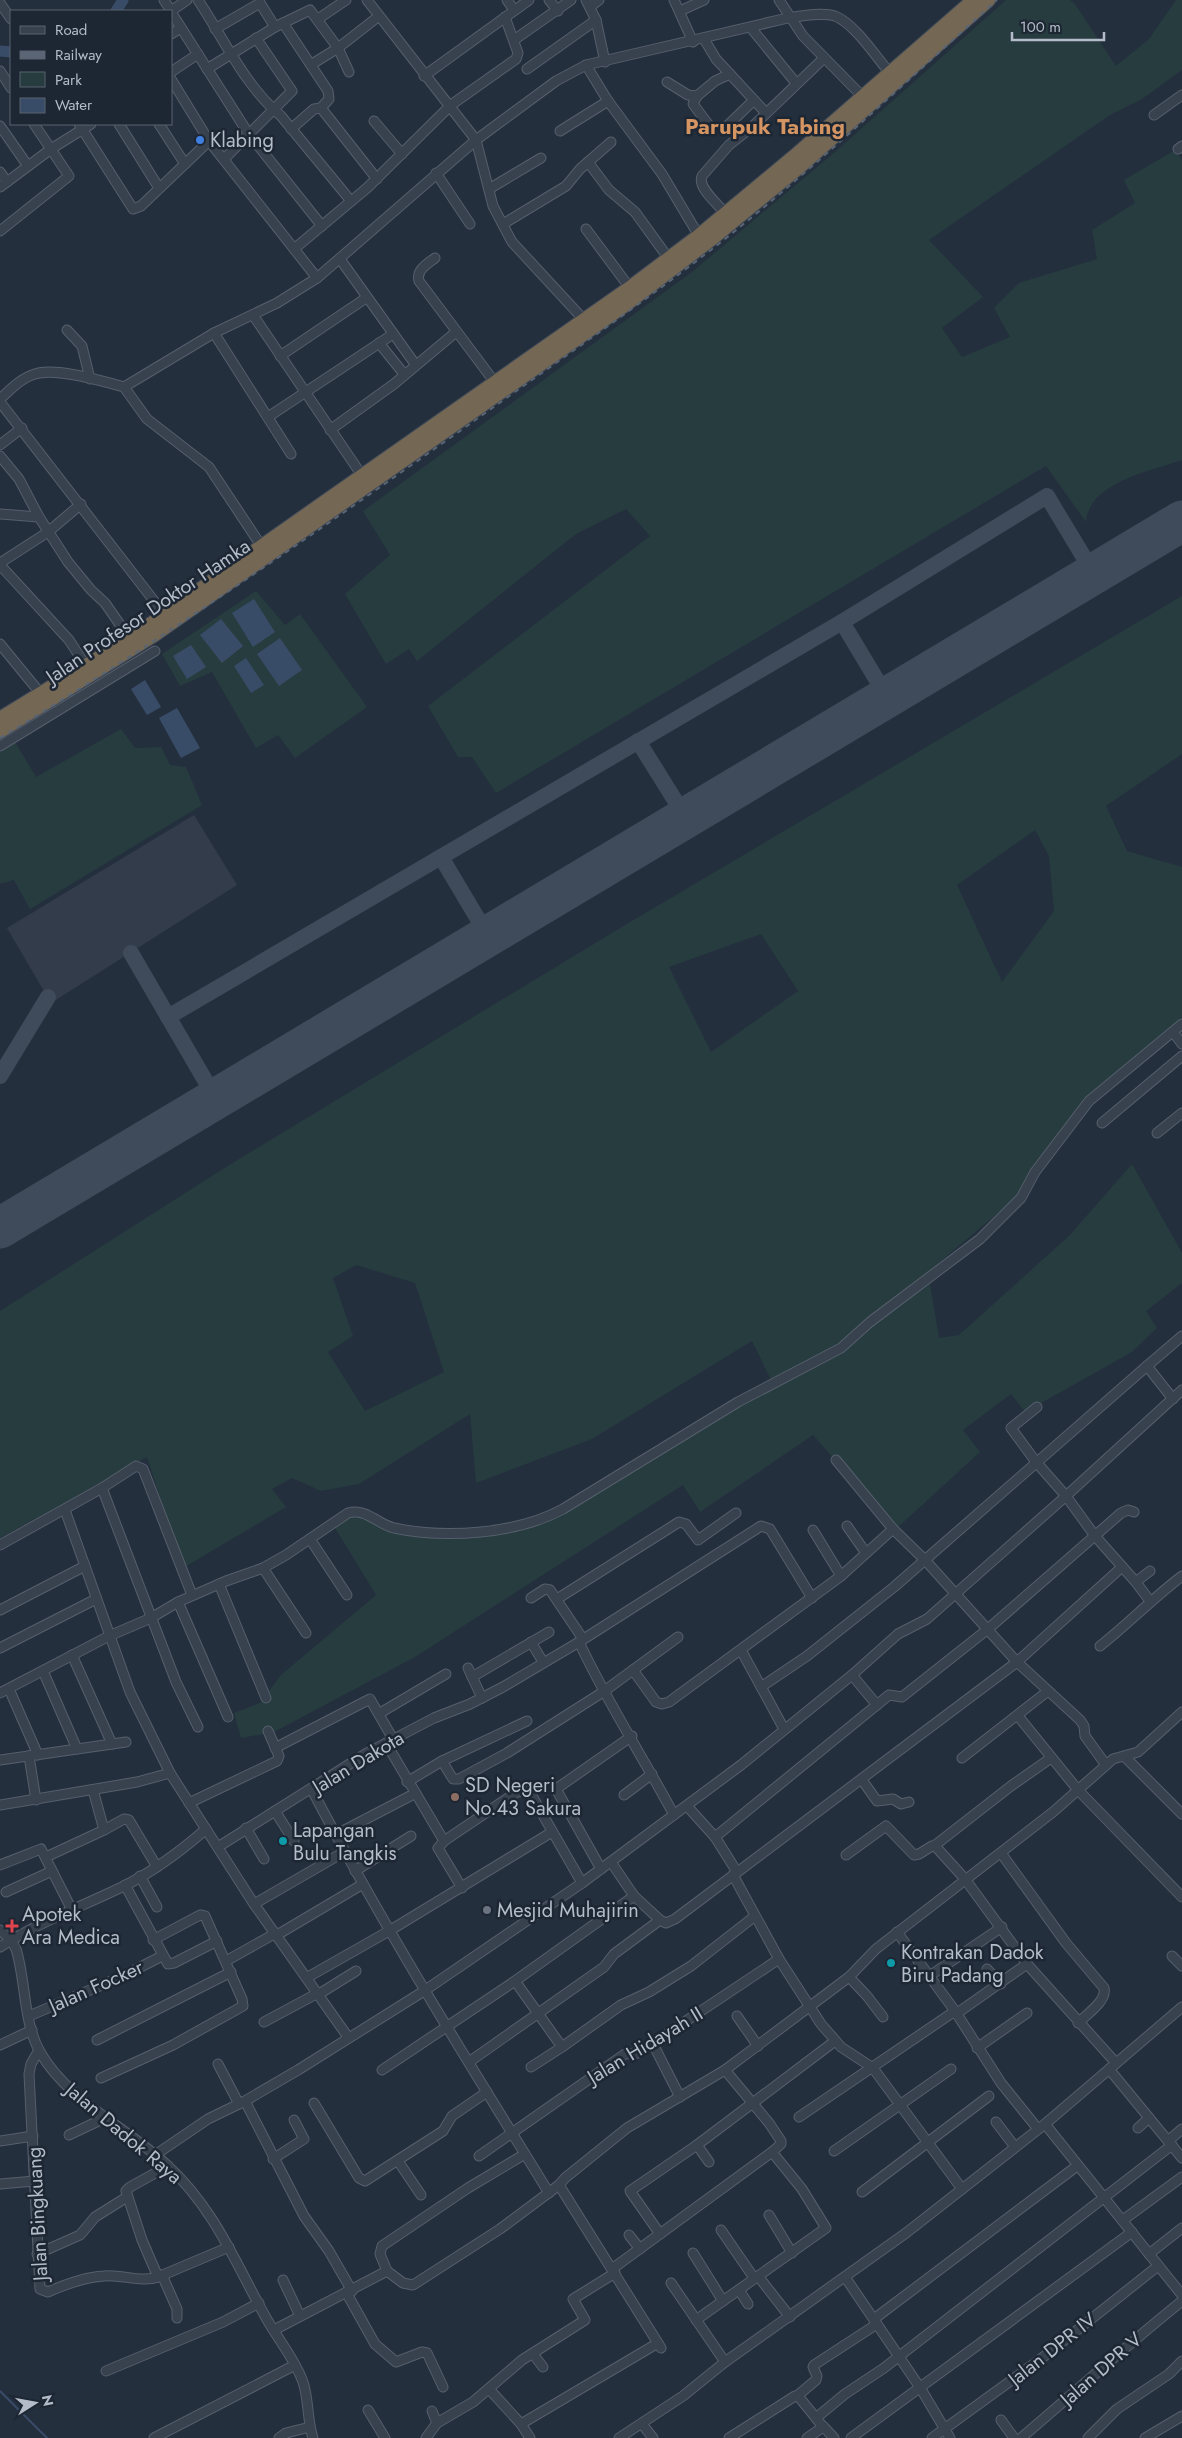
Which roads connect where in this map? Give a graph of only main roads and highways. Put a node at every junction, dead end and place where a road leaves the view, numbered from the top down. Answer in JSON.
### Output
{"nodes":[{"id":1,"x":974,"y":0,"type":"edge"},
{"id":2,"x":988,"y":0,"type":"edge"},
{"id":3,"x":797,"y":162,"type":"junction"},
{"id":4,"x":625,"y":296,"type":"junction"},
{"id":5,"x":443,"y":428,"type":"junction"},
{"id":6,"x":425,"y":441,"type":"junction"},
{"id":7,"x":314,"y":518,"type":"junction"},
{"id":8,"x":207,"y":592,"type":"junction"},
{"id":9,"x":0,"y":719,"type":"edge"},
{"id":10,"x":0,"y":731,"type":"edge"}],
"edges":[{"from":1,"to":3,"type":"highway"},
{"from":2,"to":3,"type":"highway"},
{"from":3,"to":4,"type":"highway"},
{"from":3,"to":4,"type":"highway"},
{"from":4,"to":5,"type":"highway"},
{"from":4,"to":5,"type":"highway"},
{"from":5,"to":6,"type":"highway"},
{"from":6,"to":7,"type":"highway"},
{"from":6,"to":7,"type":"highway"},
{"from":7,"to":8,"type":"highway","name":"Jalan Profesor Doktor Hamka"},
{"from":7,"to":8,"type":"highway","name":"Jalan Profesor Doktor Hamka"},
{"from":8,"to":9,"type":"highway","name":"Jalan Profesor Doktor Hamka"},
{"from":8,"to":10,"type":"highway","name":"Jalan Profesor Doktor Hamka"}]}
